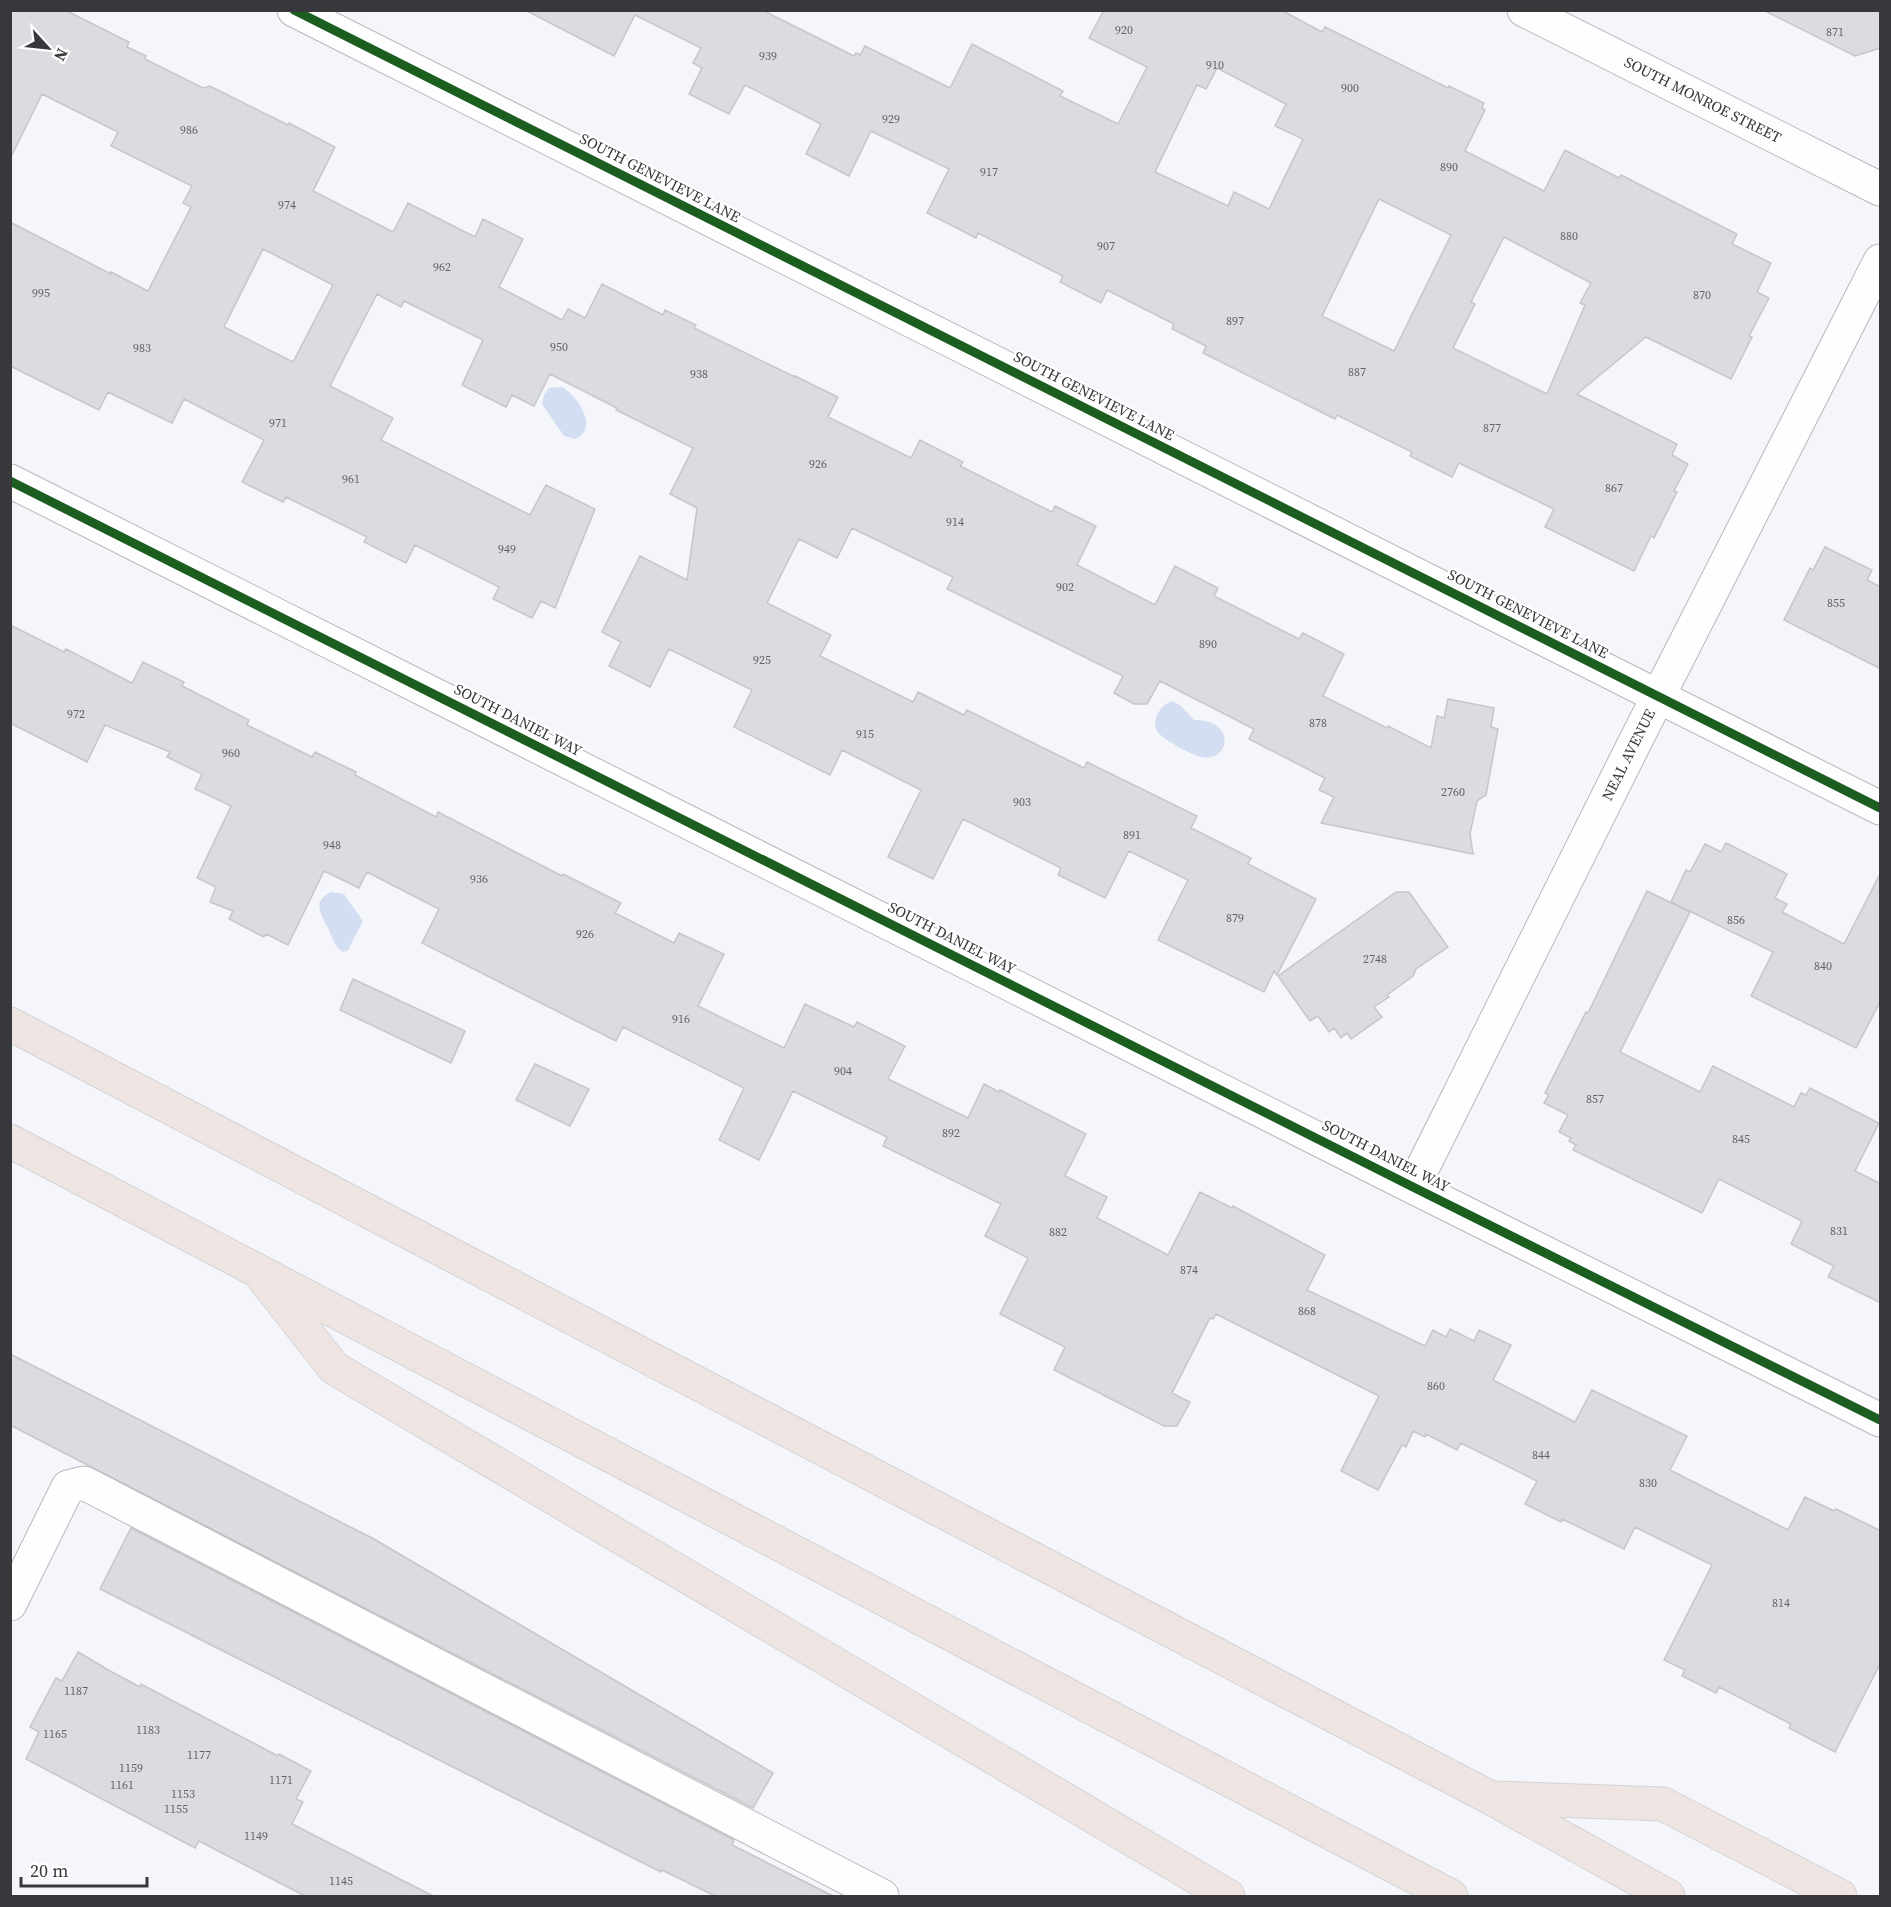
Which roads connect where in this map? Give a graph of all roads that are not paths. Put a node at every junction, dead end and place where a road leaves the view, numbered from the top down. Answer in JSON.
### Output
{"nodes":[{"id":1,"x":294,"y":10,"type":"edge"},
{"id":2,"x":1524,"y":10,"type":"edge"},
{"id":3,"x":1881,"y":189,"type":"edge"},
{"id":4,"x":1881,"y":261,"type":"edge"},
{"id":5,"x":10,"y":481,"type":"edge"},
{"id":6,"x":1659,"y":697,"type":"junction"},
{"id":7,"x":1881,"y":808,"type":"edge"},
{"id":8,"x":10,"y":1024,"type":"edge"},
{"id":9,"x":10,"y":1141,"type":"edge"},
{"id":10,"x":1413,"y":1187,"type":"junction"},
{"id":11,"x":258,"y":1270,"type":"junction"},
{"id":12,"x":1881,"y":1420,"type":"edge"},
{"id":13,"x":10,"y":1604,"type":"edge"},
{"id":14,"x":1491,"y":1798,"type":"junction"},
{"id":15,"x":882,"y":1896,"type":"edge"},
{"id":16,"x":1228,"y":1896,"type":"edge"},
{"id":17,"x":1451,"y":1896,"type":"edge"},
{"id":18,"x":1668,"y":1896,"type":"edge"},
{"id":19,"x":1840,"y":1896,"type":"edge"}],
"edges":[{"from":1,"to":6,"type":"street","name":"SOUTH GENEVIEVE LANE"},
{"from":2,"to":3,"type":"street","name":"SOUTH MONROE STREET"},
{"from":4,"to":6,"type":"street","name":"NEAL AVENUE"},
{"from":5,"to":10,"type":"street","name":"SOUTH DANIEL WAY"},
{"from":6,"to":7,"type":"street","name":"SOUTH GENEVIEVE LANE"},
{"from":6,"to":10,"type":"street","name":"NEAL AVENUE"},
{"from":8,"to":14,"type":"highway"},
{"from":9,"to":11,"type":"highway"},
{"from":10,"to":12,"type":"street","name":"SOUTH DANIEL WAY"},
{"from":11,"to":16,"type":"highway"},
{"from":11,"to":17,"type":"highway"},
{"from":13,"to":15,"type":"street"},
{"from":14,"to":18,"type":"highway"},
{"from":14,"to":19,"type":"highway"}]}
